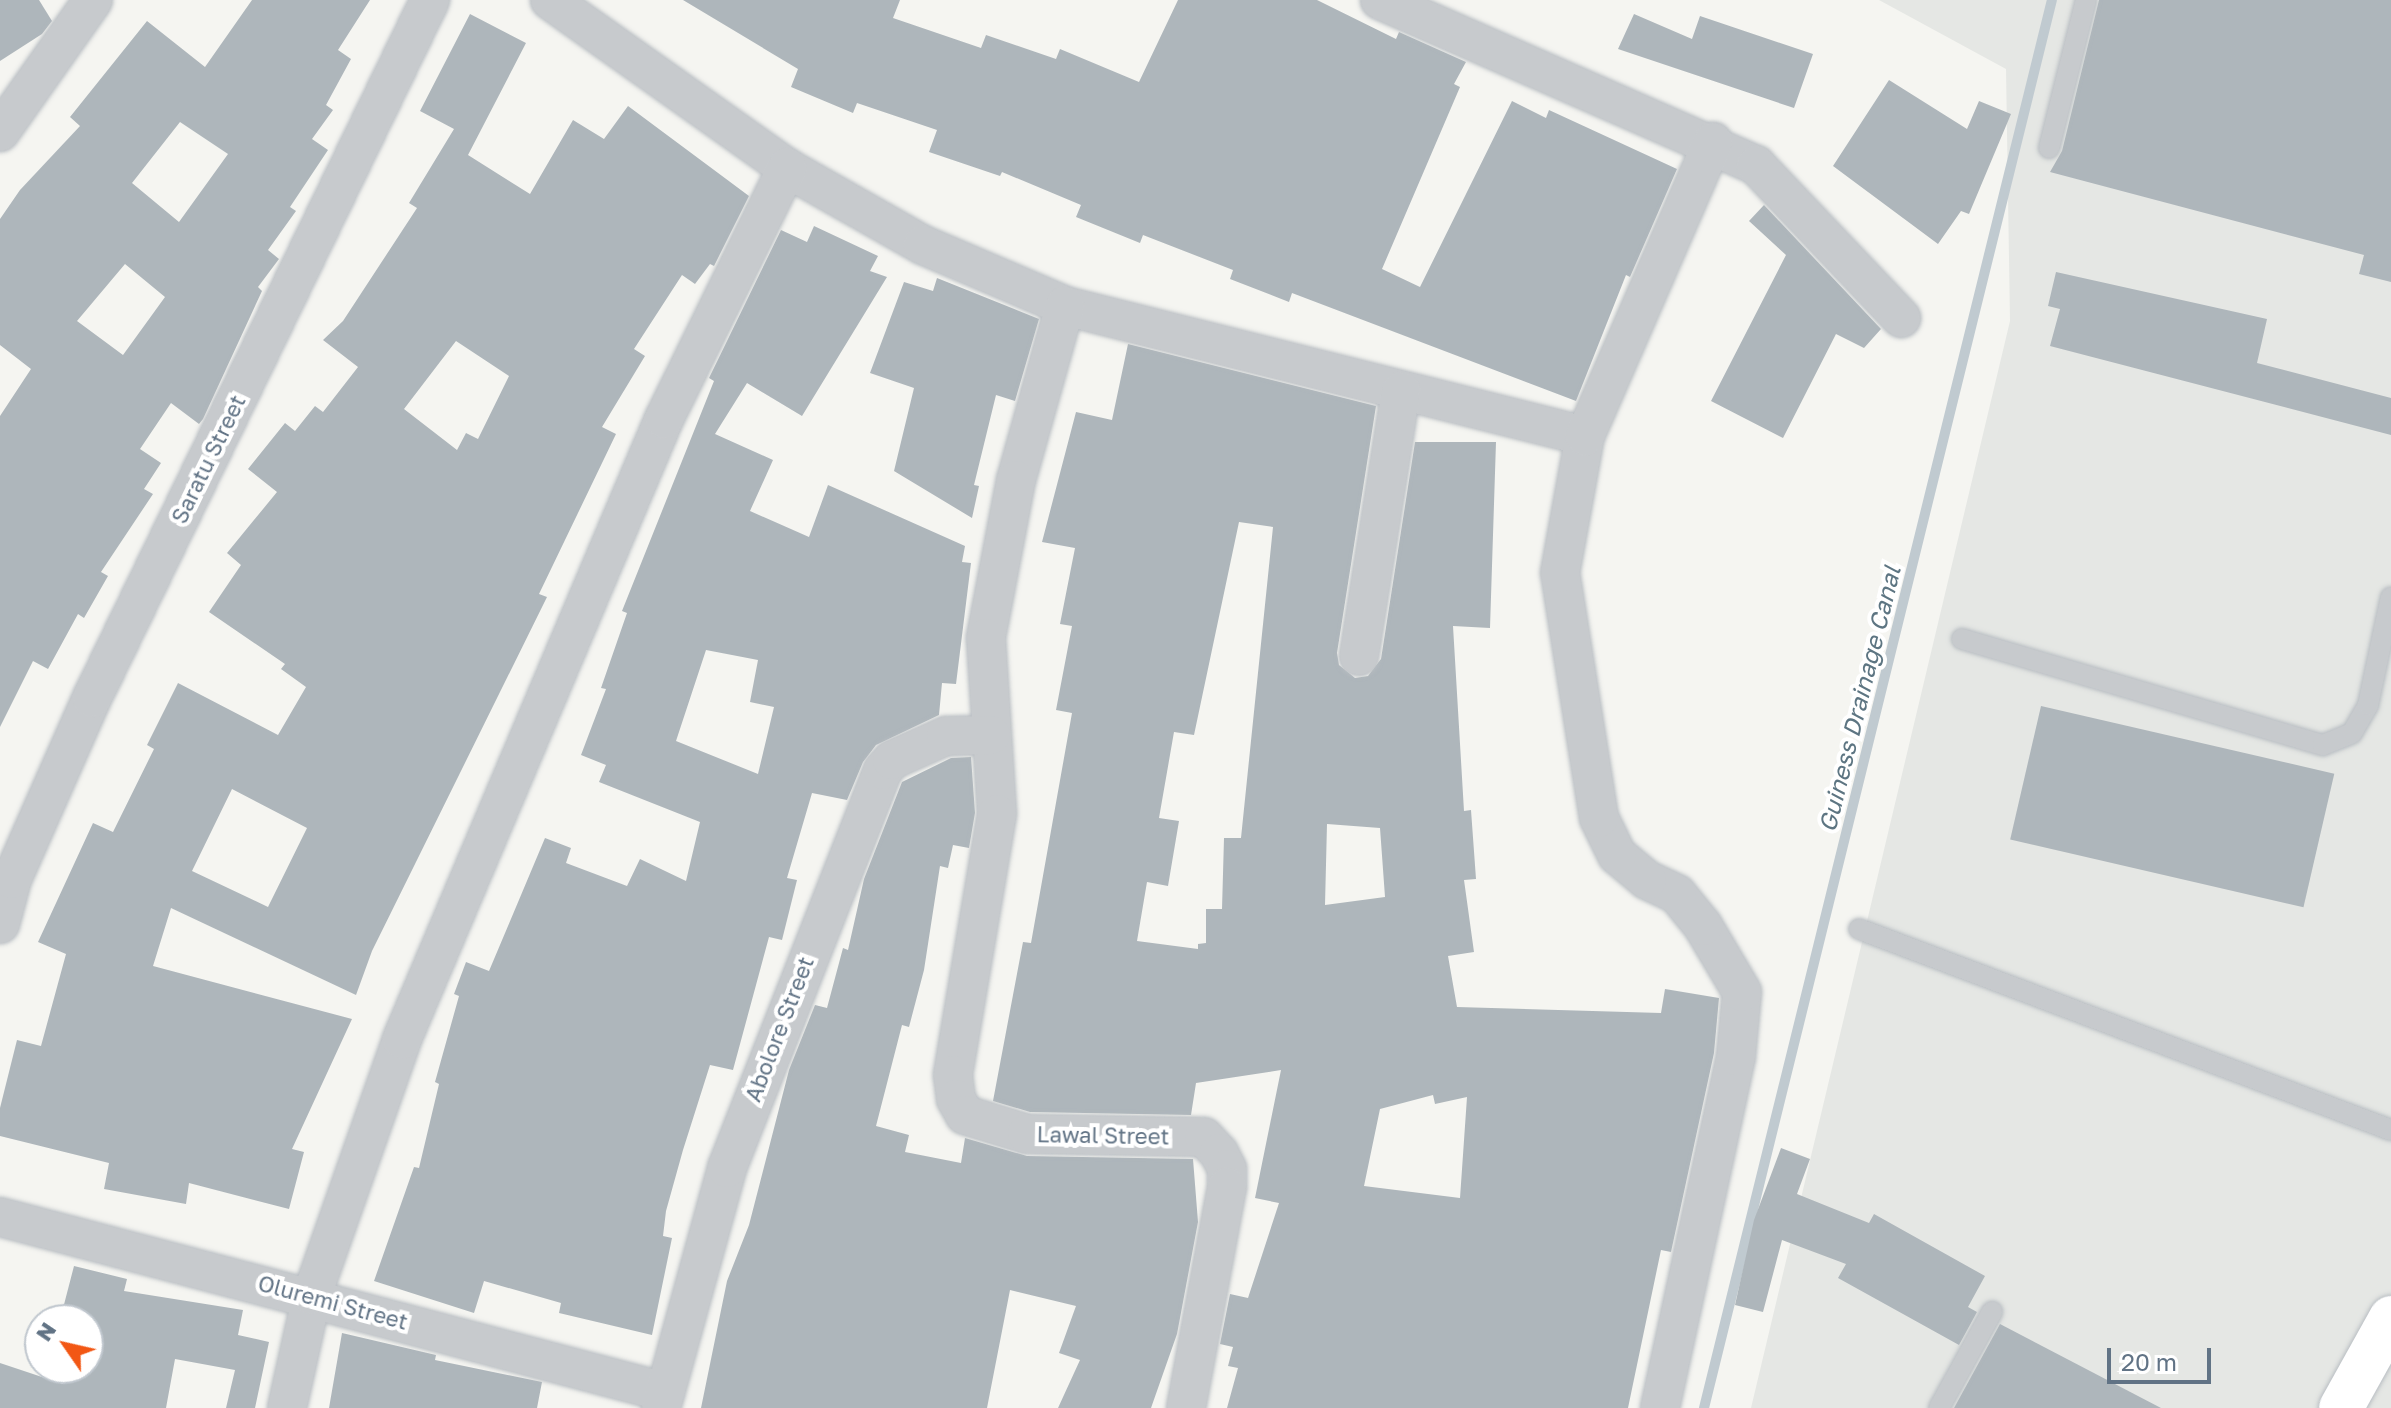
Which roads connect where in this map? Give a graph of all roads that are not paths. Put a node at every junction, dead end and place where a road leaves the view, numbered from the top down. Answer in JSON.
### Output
{"nodes":[{"id":1,"x":93,"y":0,"type":"edge"},
{"id":2,"x":430,"y":0,"type":"edge"},
{"id":3,"x":550,"y":0,"type":"edge"},
{"id":4,"x":1380,"y":0,"type":"edge"},
{"id":5,"x":2086,"y":0,"type":"edge"},
{"id":6,"x":0,"y":132,"type":"edge"},
{"id":7,"x":1713,"y":142,"type":"junction"},
{"id":8,"x":2049,"y":148,"type":"dead end"},
{"id":9,"x":787,"y":168,"type":"junction"},
{"id":10,"x":1065,"y":306,"type":"junction"},
{"id":11,"x":1901,"y":318,"type":"dead end"},
{"id":12,"x":1401,"y":391,"type":"junction"},
{"id":13,"x":1585,"y":436,"type":"junction"},
{"id":14,"x":2391,"y":597,"type":"edge"},
{"id":15,"x":1962,"y":639,"type":"dead end"},
{"id":16,"x":1359,"y":656,"type":"dead end"},
{"id":17,"x":2382,"y":678,"type":"edge"},
{"id":18,"x":991,"y":735,"type":"junction"},
{"id":19,"x":0,"y":924,"type":"edge"},
{"id":20,"x":1859,"y":929,"type":"dead end"},
{"id":21,"x":2391,"y":1130,"type":"edge"},
{"id":22,"x":0,"y":1217,"type":"edge"},
{"id":23,"x":312,"y":1295,"type":"junction"},
{"id":24,"x":1992,"y":1312,"type":"dead end"},
{"id":25,"x":2391,"y":1318,"type":"edge"},
{"id":26,"x":663,"y":1400,"type":"edge"},
{"id":27,"x":287,"y":1408,"type":"edge"},
{"id":28,"x":1186,"y":1408,"type":"edge"},
{"id":29,"x":1660,"y":1408,"type":"edge"},
{"id":30,"x":1939,"y":1408,"type":"edge"},
{"id":31,"x":2341,"y":1408,"type":"edge"}],
"edges":[{"from":1,"to":6,"type":"street"},
{"from":2,"to":19,"type":"street","name":"Saratu Street"},
{"from":3,"to":9,"type":"street"},
{"from":4,"to":7,"type":"street"},
{"from":5,"to":8,"type":"lane"},
{"from":7,"to":11,"type":"street"},
{"from":7,"to":13,"type":"street"},
{"from":9,"to":10,"type":"street"},
{"from":9,"to":23,"type":"street"},
{"from":10,"to":12,"type":"street"},
{"from":10,"to":18,"type":"street","name":"Lawal Street"},
{"from":12,"to":13,"type":"street"},
{"from":12,"to":16,"type":"street"},
{"from":13,"to":29,"type":"street"},
{"from":14,"to":17,"type":"lane"},
{"from":15,"to":17,"type":"lane"},
{"from":18,"to":26,"type":"street","name":"Abolore Street"},
{"from":18,"to":28,"type":"street","name":"Lawal Street"},
{"from":20,"to":21,"type":"lane"},
{"from":22,"to":23,"type":"street","name":"Oluremi Street"},
{"from":23,"to":26,"type":"street","name":"Oluremi Street"},
{"from":23,"to":27,"type":"street"},
{"from":24,"to":30,"type":"lane"},
{"from":25,"to":31,"type":"street"}]}
